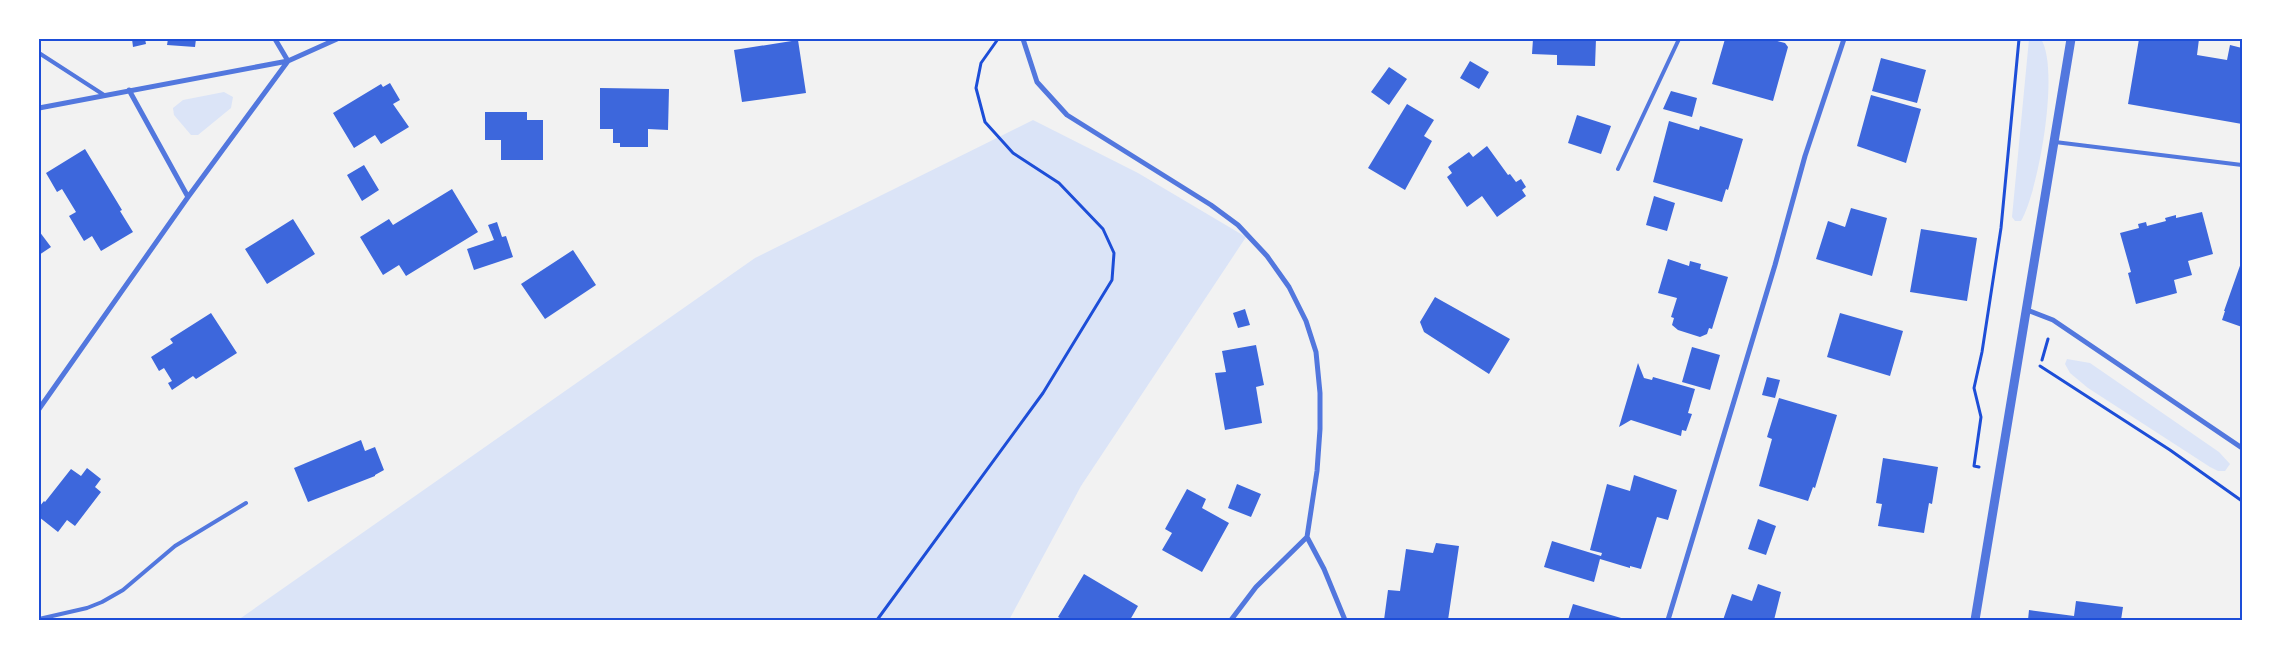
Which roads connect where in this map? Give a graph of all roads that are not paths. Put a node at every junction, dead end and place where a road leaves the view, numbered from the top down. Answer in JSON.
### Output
{"nodes":[{"id":1,"x":275,"y":39,"type":"edge"},
{"id":2,"x":337,"y":39,"type":"edge"},
{"id":3,"x":1023,"y":39,"type":"edge"},
{"id":4,"x":1679,"y":39,"type":"edge"},
{"id":5,"x":1844,"y":39,"type":"edge"},
{"id":6,"x":2071,"y":39,"type":"edge"},
{"id":7,"x":39,"y":53,"type":"edge"},
{"id":8,"x":288,"y":61,"type":"junction"},
{"id":9,"x":129,"y":90,"type":"junction"},
{"id":10,"x":104,"y":96,"type":"junction"},
{"id":11,"x":39,"y":108,"type":"edge"},
{"id":12,"x":2055,"y":142,"type":"junction"},
{"id":13,"x":2242,"y":165,"type":"edge"},
{"id":14,"x":1618,"y":169,"type":"dead end"},
{"id":15,"x":188,"y":197,"type":"junction"},
{"id":16,"x":2027,"y":310,"type":"junction"},
{"id":17,"x":39,"y":409,"type":"edge"},
{"id":18,"x":2242,"y":448,"type":"edge"},
{"id":19,"x":246,"y":503,"type":"dead end"},
{"id":20,"x":1308,"y":537,"type":"junction"},
{"id":21,"x":39,"y":619,"type":"edge"},
{"id":22,"x":1231,"y":620,"type":"edge"},
{"id":23,"x":1345,"y":620,"type":"edge"},
{"id":24,"x":1668,"y":620,"type":"edge"},
{"id":25,"x":1975,"y":620,"type":"edge"}],
"edges":[{"from":1,"to":8,"type":"street"},
{"from":2,"to":8,"type":"street"},
{"from":3,"to":20,"type":"street"},
{"from":4,"to":14,"type":"lane"},
{"from":5,"to":24,"type":"street"},
{"from":6,"to":12,"type":"street"},
{"from":7,"to":10,"type":"lane"},
{"from":8,"to":9,"type":"street"},
{"from":8,"to":15,"type":"street"},
{"from":9,"to":10,"type":"street"},
{"from":9,"to":15,"type":"street"},
{"from":10,"to":11,"type":"street"},
{"from":12,"to":13,"type":"lane"},
{"from":12,"to":16,"type":"street"},
{"from":15,"to":17,"type":"street"},
{"from":16,"to":18,"type":"street"},
{"from":16,"to":25,"type":"street"},
{"from":19,"to":21,"type":"lane"},
{"from":20,"to":22,"type":"street"},
{"from":20,"to":23,"type":"street"}]}
